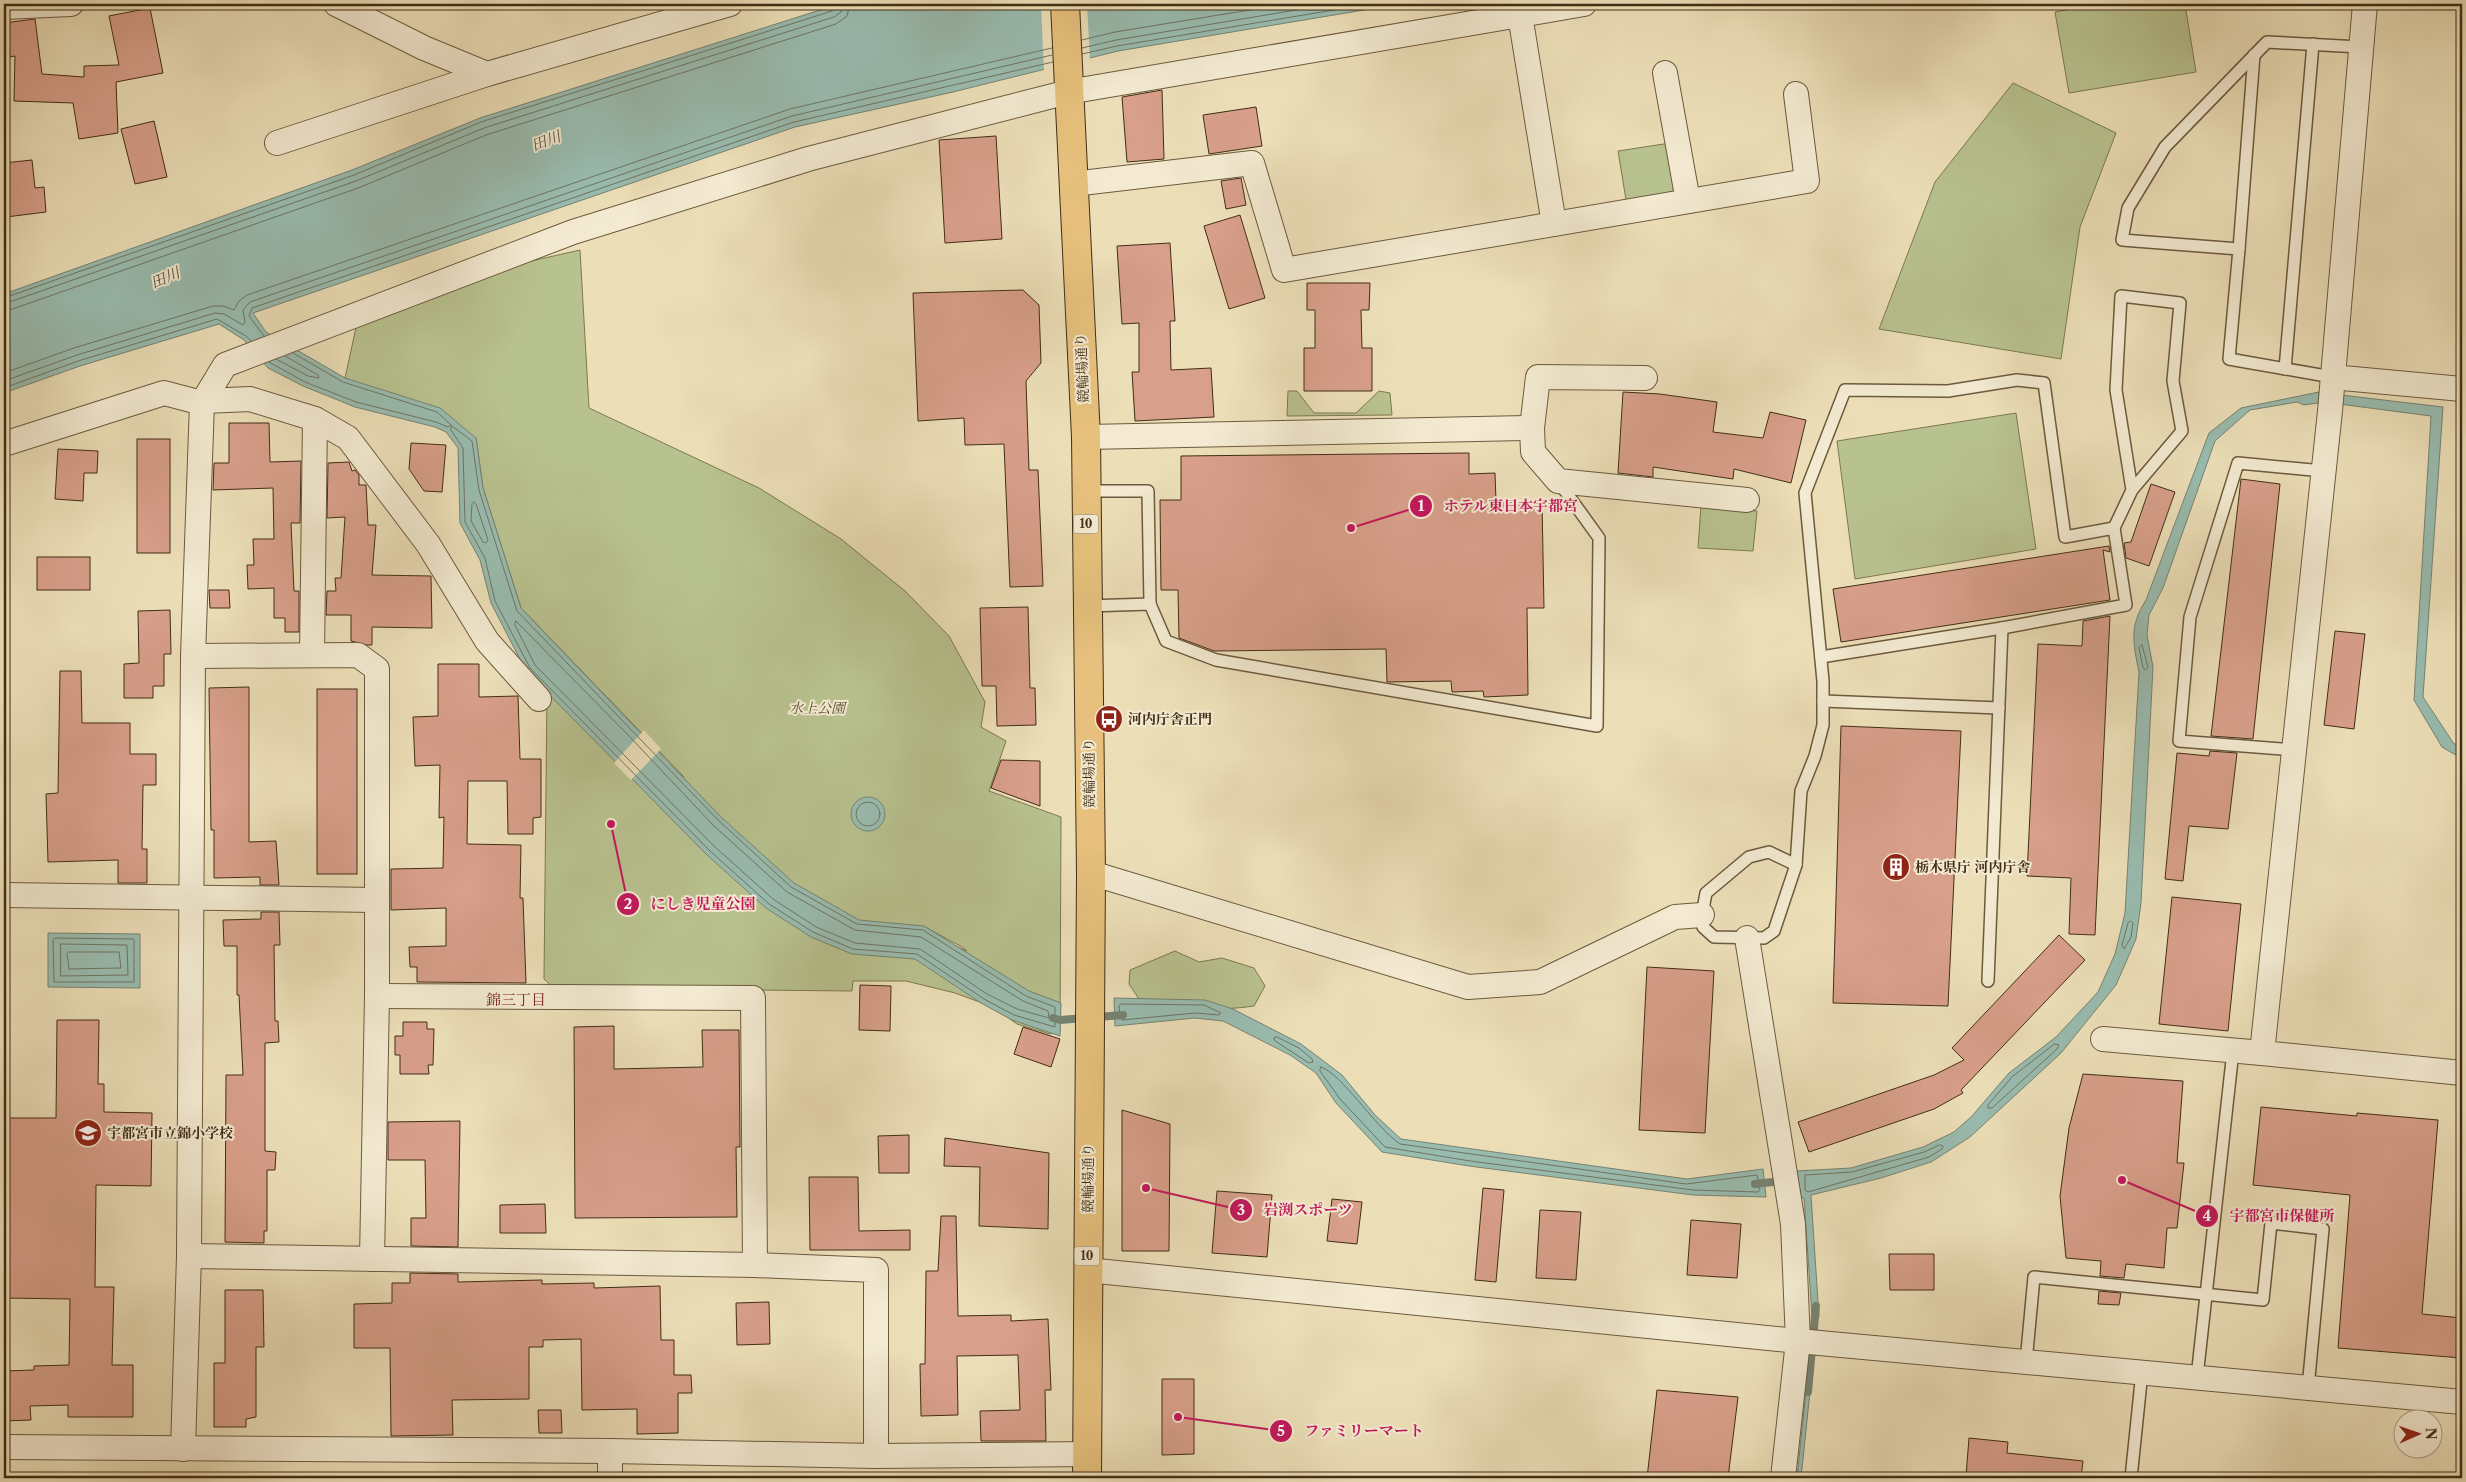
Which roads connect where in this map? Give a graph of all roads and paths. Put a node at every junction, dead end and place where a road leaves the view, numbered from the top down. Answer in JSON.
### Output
{"nodes":[{"id":1,"x":71,"y":4,"type":"edge"},
{"id":2,"x":336,"y":4,"type":"edge"},
{"id":3,"x":730,"y":4,"type":"edge"},
{"id":4,"x":1065,"y":4,"type":"edge"},
{"id":5,"x":1584,"y":4,"type":"edge"},
{"id":6,"x":2365,"y":4,"type":"edge"},
{"id":7,"x":4,"y":6,"type":"edge"},
{"id":8,"x":1520,"y":15,"type":"junction"},
{"id":9,"x":2313,"y":44,"type":"junction"},
{"id":10,"x":2360,"y":47,"type":"junction"},
{"id":11,"x":2254,"y":55,"type":"junction"},
{"id":12,"x":1665,"y":72,"type":"dead end"},
{"id":13,"x":487,"y":74,"type":"junction"},
{"id":14,"x":1068,"y":80,"type":"junction"},
{"id":15,"x":1796,"y":94,"type":"dead end"},
{"id":16,"x":277,"y":143,"type":"dead end"},
{"id":17,"x":1072,"y":184,"type":"junction"},
{"id":18,"x":1688,"y":201,"type":"junction"},
{"id":19,"x":1554,"y":224,"type":"junction"},
{"id":20,"x":2240,"y":249,"type":"junction"},
{"id":21,"x":2285,"y":369,"type":"junction"},
{"id":22,"x":2332,"y":377,"type":"junction"},
{"id":23,"x":1644,"y":378,"type":"dead end"},
{"id":24,"x":2462,"y":389,"type":"edge"},
{"id":25,"x":203,"y":402,"type":"junction"},
{"id":26,"x":315,"y":419,"type":"junction"},
{"id":27,"x":1532,"y":428,"type":"junction"},
{"id":28,"x":1086,"y":437,"type":"junction"},
{"id":29,"x":4,"y":444,"type":"edge"},
{"id":30,"x":2323,"y":471,"type":"junction"},
{"id":31,"x":1558,"y":481,"type":"junction"},
{"id":32,"x":2132,"y":490,"type":"junction"},
{"id":33,"x":1086,"y":491,"type":"junction"},
{"id":34,"x":1747,"y":500,"type":"dead end"},
{"id":35,"x":2114,"y":528,"type":"junction"},
{"id":36,"x":1150,"y":604,"type":"junction"},
{"id":37,"x":1087,"y":606,"type":"junction"},
{"id":38,"x":2002,"y":628,"type":"junction"},
{"id":39,"x":312,"y":655,"type":"junction"},
{"id":40,"x":193,"y":656,"type":"junction"},
{"id":41,"x":1821,"y":657,"type":"junction"},
{"id":42,"x":539,"y":698,"type":"dead end"},
{"id":43,"x":1823,"y":701,"type":"junction"},
{"id":44,"x":1999,"y":708,"type":"junction"},
{"id":45,"x":2294,"y":750,"type":"junction"},
{"id":46,"x":1796,"y":865,"type":"junction"},
{"id":47,"x":1091,"y":873,"type":"junction"},
{"id":48,"x":4,"y":895,"type":"edge"},
{"id":49,"x":191,"y":898,"type":"junction"},
{"id":50,"x":376,"y":900,"type":"junction"},
{"id":51,"x":1702,"y":915,"type":"junction"},
{"id":52,"x":1747,"y":938,"type":"junction"},
{"id":53,"x":1988,"y":981,"type":"dead end"},
{"id":54,"x":377,"y":996,"type":"junction"},
{"id":55,"x":2103,"y":1039,"type":"dead end"},
{"id":56,"x":2233,"y":1051,"type":"junction"},
{"id":57,"x":2262,"y":1053,"type":"junction"},
{"id":58,"x":2462,"y":1073,"type":"edge"},
{"id":59,"x":189,"y":1256,"type":"junction"},
{"id":60,"x":372,"y":1258,"type":"junction"},
{"id":61,"x":755,"y":1265,"type":"junction"},
{"id":62,"x":1087,"y":1270,"type":"junction"},
{"id":63,"x":2206,"y":1295,"type":"junction"},
{"id":64,"x":1798,"y":1340,"type":"junction"},
{"id":65,"x":2026,"y":1362,"type":"junction"},
{"id":66,"x":2142,"y":1372,"type":"junction"},
{"id":67,"x":2197,"y":1378,"type":"junction"},
{"id":68,"x":2308,"y":1388,"type":"junction"},
{"id":69,"x":2462,"y":1402,"type":"edge"},
{"id":70,"x":4,"y":1447,"type":"edge"},
{"id":71,"x":183,"y":1450,"type":"junction"},
{"id":72,"x":610,"y":1451,"type":"junction"},
{"id":73,"x":876,"y":1456,"type":"junction"},
{"id":74,"x":1087,"y":1466,"type":"edge"},
{"id":75,"x":610,"y":1478,"type":"edge"},
{"id":76,"x":1783,"y":1478,"type":"edge"},
{"id":77,"x":2131,"y":1478,"type":"edge"}],
"edges":[{"from":1,"to":7,"type":"street"},
{"from":2,"to":13,"type":"street"},
{"from":3,"to":13,"type":"street"},
{"from":4,"to":14,"type":"main road","number":"10"},
{"from":5,"to":8,"type":"street"},
{"from":6,"to":10,"type":"street"},
{"from":8,"to":14,"type":"street"},
{"from":8,"to":19,"type":"street"},
{"from":9,"to":10,"type":"lane"},
{"from":9,"to":11,"type":"lane"},
{"from":9,"to":21,"type":"lane"},
{"from":10,"to":22,"type":"street"},
{"from":11,"to":20,"type":"lane"},
{"from":11,"to":20,"type":"lane"},
{"from":12,"to":18,"type":"street"},
{"from":13,"to":16,"type":"street"},
{"from":14,"to":17,"type":"main road","name":"競輪場通り","number":"10"},
{"from":14,"to":25,"type":"street"},
{"from":15,"to":18,"type":"street"},
{"from":17,"to":19,"type":"street"},
{"from":17,"to":28,"type":"main road","name":"競輪場通り","number":"10"},
{"from":18,"to":19,"type":"street"},
{"from":20,"to":21,"type":"lane"},
{"from":21,"to":22,"type":"lane"},
{"from":22,"to":24,"type":"street"},
{"from":22,"to":30,"type":"street"},
{"from":23,"to":27,"type":"street"},
{"from":25,"to":26,"type":"street"},
{"from":25,"to":29,"type":"street"},
{"from":25,"to":40,"type":"street"},
{"from":26,"to":39,"type":"street"},
{"from":26,"to":42,"type":"street"},
{"from":27,"to":28,"type":"street"},
{"from":27,"to":31,"type":"street"},
{"from":28,"to":33,"type":"main road","name":"競輪場通り","number":"10"},
{"from":30,"to":45,"type":"street"},
{"from":30,"to":45,"type":"lane"},
{"from":31,"to":34,"type":"street"},
{"from":31,"to":36,"type":"lane"},
{"from":32,"to":32,"type":"lane"},
{"from":32,"to":35,"type":"lane"},
{"from":33,"to":36,"type":"lane"},
{"from":33,"to":37,"type":"main road","name":"競輪場通り","number":"10"},
{"from":35,"to":38,"type":"lane"},
{"from":35,"to":41,"type":"lane"},
{"from":36,"to":37,"type":"lane"},
{"from":37,"to":47,"type":"main road","name":"競輪場通り","number":"10"},
{"from":38,"to":41,"type":"lane"},
{"from":38,"to":44,"type":"lane"},
{"from":39,"to":40,"type":"street"},
{"from":39,"to":50,"type":"street"},
{"from":40,"to":49,"type":"street"},
{"from":41,"to":43,"type":"lane"},
{"from":43,"to":44,"type":"lane"},
{"from":43,"to":46,"type":"lane"},
{"from":44,"to":53,"type":"lane"},
{"from":45,"to":57,"type":"street"},
{"from":46,"to":51,"type":"lane"},
{"from":46,"to":52,"type":"lane"},
{"from":47,"to":51,"type":"street"},
{"from":47,"to":62,"type":"main road","name":"競輪場通り","number":"10"},
{"from":48,"to":49,"type":"street"},
{"from":49,"to":50,"type":"street"},
{"from":49,"to":59,"type":"street"},
{"from":50,"to":54,"type":"street"},
{"from":51,"to":52,"type":"lane"},
{"from":52,"to":64,"type":"street"},
{"from":54,"to":60,"type":"street"},
{"from":54,"to":61,"type":"street"},
{"from":55,"to":56,"type":"street"},
{"from":56,"to":57,"type":"street"},
{"from":56,"to":63,"type":"lane"},
{"from":57,"to":58,"type":"street"},
{"from":59,"to":60,"type":"street"},
{"from":59,"to":71,"type":"street"},
{"from":60,"to":61,"type":"street"},
{"from":61,"to":73,"type":"street"},
{"from":62,"to":64,"type":"street"},
{"from":62,"to":74,"type":"main road","name":"競輪場通り","number":"10"},
{"from":63,"to":65,"type":"lane"},
{"from":63,"to":67,"type":"lane"},
{"from":63,"to":68,"type":"lane"},
{"from":64,"to":65,"type":"street"},
{"from":64,"to":76,"type":"street"},
{"from":65,"to":66,"type":"street"},
{"from":66,"to":67,"type":"street"},
{"from":66,"to":77,"type":"lane"},
{"from":67,"to":68,"type":"street"},
{"from":68,"to":69,"type":"street"},
{"from":70,"to":71,"type":"street"},
{"from":71,"to":72,"type":"street"},
{"from":72,"to":73,"type":"street"},
{"from":72,"to":75,"type":"street"},
{"from":73,"to":74,"type":"street"}]}
